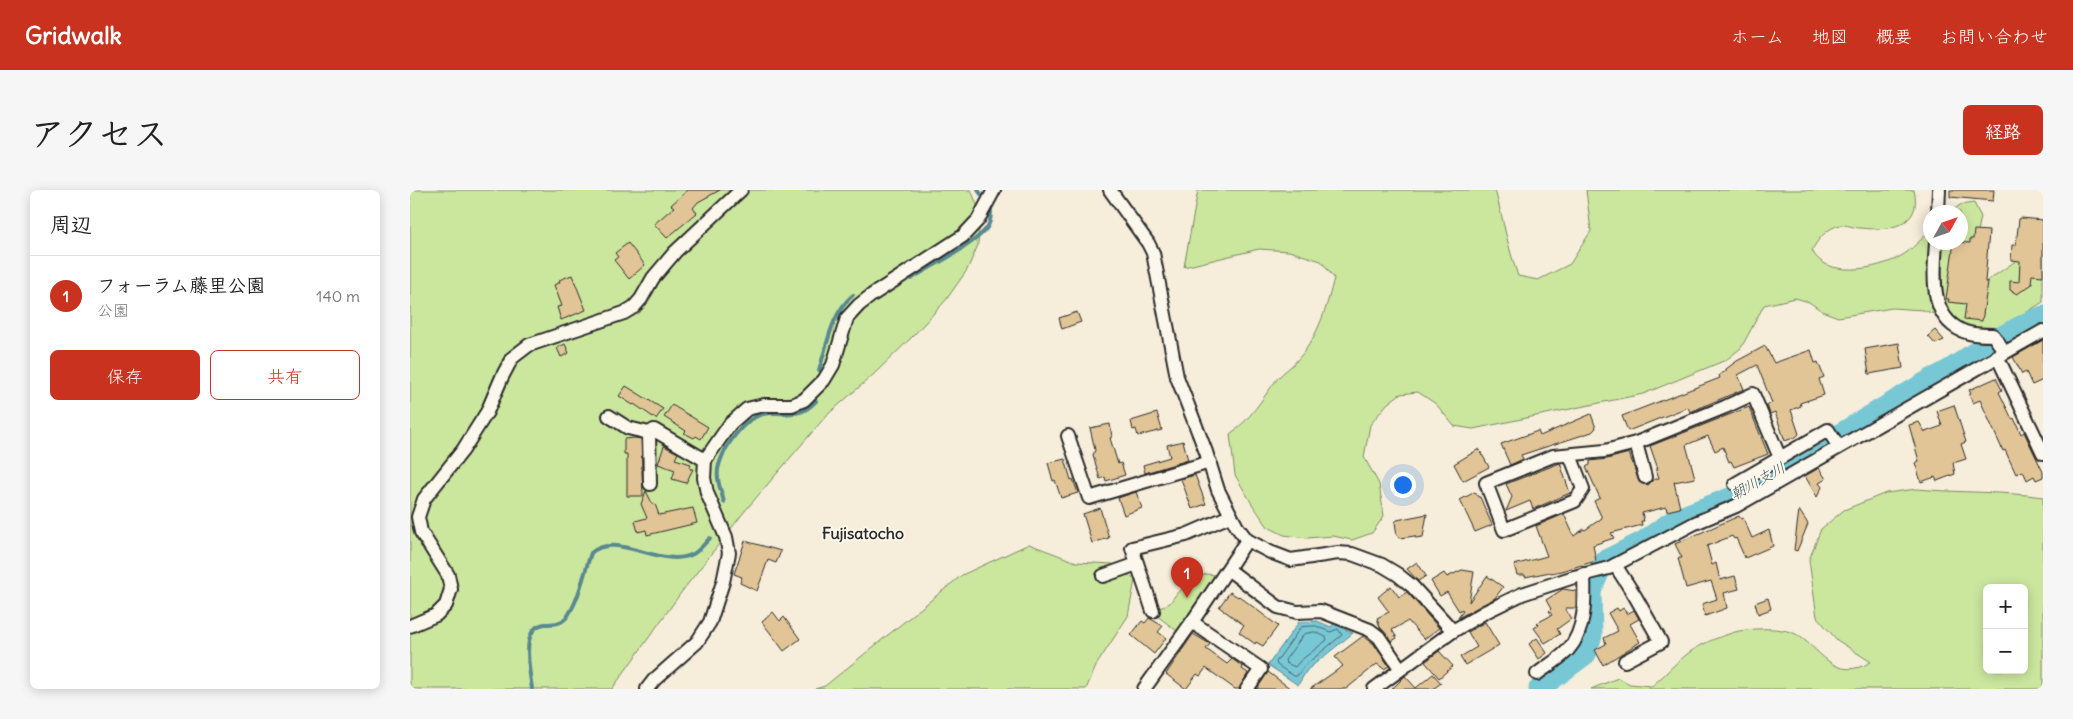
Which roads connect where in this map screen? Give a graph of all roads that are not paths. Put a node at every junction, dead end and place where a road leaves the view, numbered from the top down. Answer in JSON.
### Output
{"nodes":[{"id":1,"x":741,"y":190,"type":"edge"},
{"id":2,"x":994,"y":190,"type":"edge"},
{"id":3,"x":1110,"y":190,"type":"edge"},
{"id":4,"x":1939,"y":190,"type":"edge"},
{"id":5,"x":1938,"y":205,"type":"edge"},
{"id":6,"x":1935,"y":250,"type":"edge"},
{"id":7,"x":2043,"y":331,"type":"edge"},
{"id":8,"x":2001,"y":352,"type":"junction"},
{"id":9,"x":609,"y":416,"type":"dead end"},
{"id":10,"x":649,"y":433,"type":"junction"},
{"id":11,"x":1068,"y":436,"type":"dead end"},
{"id":12,"x":1636,"y":443,"type":"junction"},
{"id":13,"x":1838,"y":446,"type":"junction"},
{"id":14,"x":2043,"y":454,"type":"edge"},
{"id":15,"x":1570,"y":455,"type":"junction"},
{"id":16,"x":1780,"y":458,"type":"junction"},
{"id":17,"x":705,"y":460,"type":"junction"},
{"id":18,"x":1210,"y":462,"type":"junction"},
{"id":19,"x":1645,"y":477,"type":"dead end"},
{"id":20,"x":650,"y":484,"type":"dead end"},
{"id":21,"x":1735,"y":484,"type":"dead end"},
{"id":22,"x":1230,"y":516,"type":"junction"},
{"id":23,"x":1247,"y":540,"type":"junction"},
{"id":24,"x":1138,"y":564,"type":"junction"},
{"id":25,"x":1612,"y":567,"type":"junction"},
{"id":26,"x":1229,"y":570,"type":"junction"},
{"id":27,"x":1588,"y":573,"type":"junction"},
{"id":28,"x":1104,"y":576,"type":"dead end"},
{"id":29,"x":1153,"y":611,"type":"dead end"},
{"id":30,"x":1192,"y":622,"type":"junction"},
{"id":31,"x":410,"y":626,"type":"edge"},
{"id":32,"x":1453,"y":631,"type":"junction"},
{"id":33,"x":1625,"y":661,"type":"dead end"},
{"id":34,"x":1400,"y":668,"type":"junction"},
{"id":35,"x":1536,"y":674,"type":"dead end"},
{"id":36,"x":647,"y":689,"type":"edge"},
{"id":37,"x":1144,"y":689,"type":"edge"},
{"id":38,"x":1247,"y":689,"type":"edge"},
{"id":39,"x":1374,"y":689,"type":"edge"}],
"edges":[{"from":1,"to":31,"type":"street"},
{"from":2,"to":17,"type":"street"},
{"from":3,"to":18,"type":"street"},
{"from":4,"to":5,"type":"street"},
{"from":6,"to":8,"type":"street"},
{"from":7,"to":8,"type":"street"},
{"from":8,"to":13,"type":"street"},
{"from":8,"to":14,"type":"street"},
{"from":9,"to":10,"type":"street"},
{"from":10,"to":17,"type":"street"},
{"from":10,"to":20,"type":"street"},
{"from":11,"to":18,"type":"street"},
{"from":12,"to":15,"type":"street"},
{"from":12,"to":16,"type":"street"},
{"from":12,"to":19,"type":"street"},
{"from":13,"to":16,"type":"street"},
{"from":13,"to":25,"type":"street"},
{"from":15,"to":15,"type":"street"},
{"from":16,"to":21,"type":"street"},
{"from":17,"to":36,"type":"street"},
{"from":18,"to":22,"type":"street"},
{"from":22,"to":23,"type":"street"},
{"from":22,"to":24,"type":"street"},
{"from":23,"to":26,"type":"street"},
{"from":23,"to":32,"type":"street"},
{"from":24,"to":28,"type":"street"},
{"from":24,"to":29,"type":"street"},
{"from":25,"to":27,"type":"street"},
{"from":25,"to":33,"type":"street"},
{"from":26,"to":30,"type":"street"},
{"from":26,"to":34,"type":"street"},
{"from":27,"to":32,"type":"street"},
{"from":27,"to":35,"type":"street"},
{"from":30,"to":37,"type":"street"},
{"from":30,"to":38,"type":"street"},
{"from":32,"to":34,"type":"street"},
{"from":34,"to":39,"type":"street"}]}
